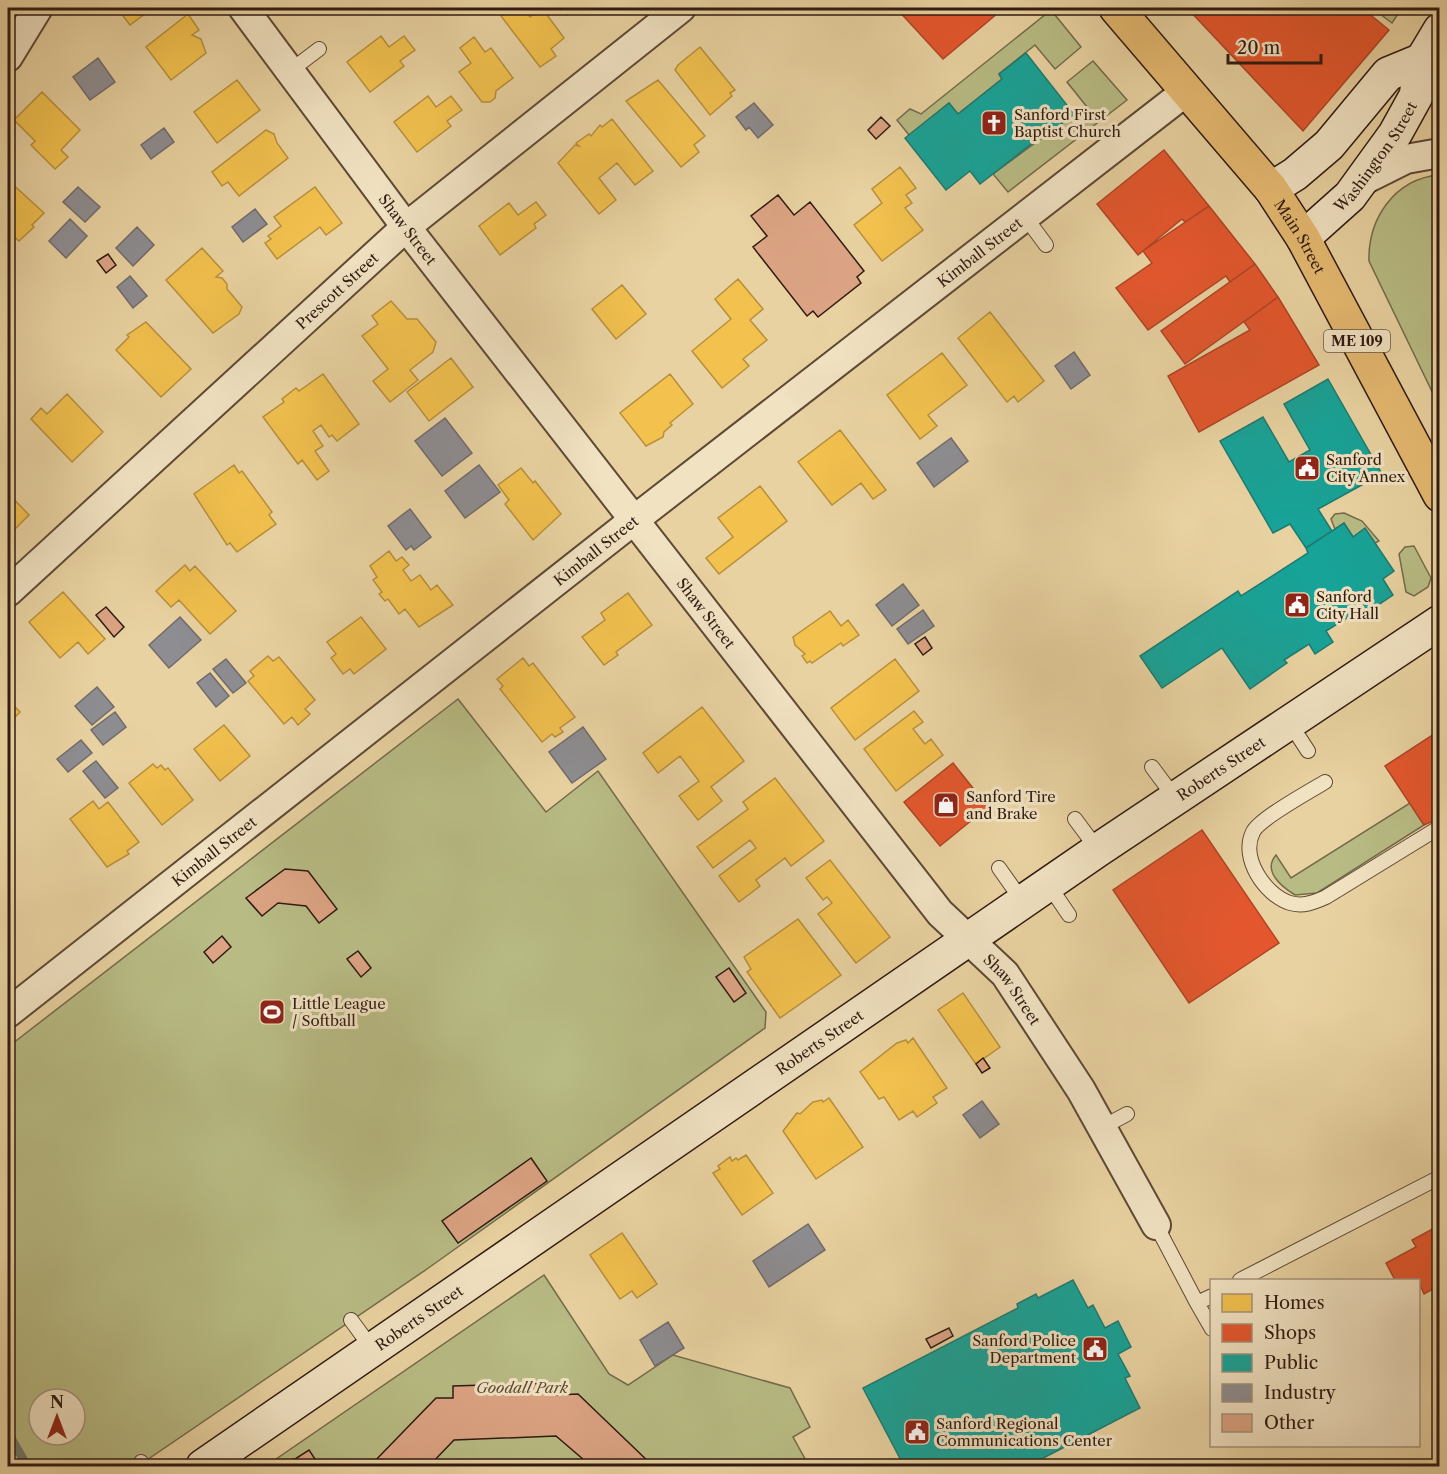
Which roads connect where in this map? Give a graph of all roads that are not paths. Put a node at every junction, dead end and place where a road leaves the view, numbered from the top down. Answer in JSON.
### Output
{"nodes":[{"id":1,"x":38,"y":8,"type":"edge"},
{"id":2,"x":243,"y":8,"type":"edge"},
{"id":3,"x":681,"y":8,"type":"edge"},
{"id":4,"x":1116,"y":8,"type":"edge"},
{"id":5,"x":1440,"y":30,"type":"edge"},
{"id":6,"x":319,"y":49,"type":"dead end"},
{"id":7,"x":8,"y":57,"type":"edge"},
{"id":8,"x":1422,"y":60,"type":"junction"},
{"id":9,"x":290,"y":71,"type":"junction"},
{"id":10,"x":1188,"y":90,"type":"junction"},
{"id":11,"x":1440,"y":90,"type":"edge"},
{"id":12,"x":1440,"y":153,"type":"edge"},
{"id":13,"x":1362,"y":181,"type":"junction"},
{"id":14,"x":1271,"y":189,"type":"junction"},
{"id":15,"x":1026,"y":218,"type":"junction"},
{"id":16,"x":406,"y":227,"type":"junction"},
{"id":17,"x":1303,"y":238,"type":"junction"},
{"id":18,"x":1046,"y":245,"type":"dead end"},
{"id":19,"x":1440,"y":495,"type":"edge"},
{"id":20,"x":634,"y":520,"type":"junction"},
{"id":21,"x":8,"y":592,"type":"edge"},
{"id":22,"x":1440,"y":622,"type":"edge"},
{"id":23,"x":1290,"y":722,"type":"junction"},
{"id":24,"x":1308,"y":751,"type":"dead end"},
{"id":25,"x":1152,"y":767,"type":"dead end"},
{"id":26,"x":1325,"y":782,"type":"dead end"},
{"id":27,"x":1175,"y":798,"type":"junction"},
{"id":28,"x":1075,"y":819,"type":"dead end"},
{"id":29,"x":1440,"y":827,"type":"edge"},
{"id":30,"x":1098,"y":850,"type":"junction"},
{"id":31,"x":999,"y":868,"type":"dead end"},
{"id":32,"x":1036,"y":893,"type":"junction"},
{"id":33,"x":1069,"y":915,"type":"dead end"},
{"id":34,"x":967,"y":940,"type":"junction"},
{"id":35,"x":8,"y":1013,"type":"edge"},
{"id":36,"x":1127,"y":1114,"type":"dead end"},
{"id":37,"x":1101,"y":1128,"type":"junction"},
{"id":38,"x":1440,"y":1177,"type":"edge"},
{"id":39,"x":1156,"y":1225,"type":"joint"},
{"id":40,"x":1244,"y":1279,"type":"edge"},
{"id":41,"x":1210,"y":1297,"type":"edge"},
{"id":42,"x":1197,"y":1303,"type":"junction"},
{"id":43,"x":351,"y":1320,"type":"dead end"},
{"id":44,"x":1210,"y":1326,"type":"edge"},
{"id":45,"x":373,"y":1350,"type":"junction"},
{"id":46,"x":203,"y":1467,"type":"edge"}],
"edges":[{"from":1,"to":7,"type":"street"},
{"from":2,"to":9,"type":"street","name":"Shaw Street"},
{"from":3,"to":16,"type":"street","name":"Prescott Street"},
{"from":4,"to":10,"type":"highway","name":"Main Street","number":"ME 109"},
{"from":5,"to":8,"type":"street","name":"Washington Street"},
{"from":6,"to":9,"type":"lane"},
{"from":8,"to":11,"type":"street"},
{"from":8,"to":13,"type":"street","name":"Washington Street"},
{"from":8,"to":14,"type":"street"},
{"from":9,"to":16,"type":"street","name":"Shaw Street"},
{"from":10,"to":14,"type":"highway","name":"Main Street","number":"ME 109"},
{"from":10,"to":15,"type":"street","name":"Kimball Street"},
{"from":12,"to":13,"type":"street"},
{"from":13,"to":17,"type":"street","name":"Washington Street"},
{"from":14,"to":17,"type":"highway","name":"Main Street","number":"ME 109"},
{"from":15,"to":18,"type":"lane"},
{"from":15,"to":20,"type":"street","name":"Kimball Street"},
{"from":16,"to":20,"type":"street","name":"Shaw Street"},
{"from":16,"to":21,"type":"street","name":"Prescott Street"},
{"from":17,"to":19,"type":"highway","name":"Main Street","number":"ME 109"},
{"from":20,"to":34,"type":"street","name":"Shaw Street"},
{"from":20,"to":35,"type":"street","name":"Kimball Street"},
{"from":22,"to":23,"type":"street","name":"Roberts Street"},
{"from":23,"to":24,"type":"lane"},
{"from":23,"to":27,"type":"street","name":"Roberts Street"},
{"from":25,"to":27,"type":"lane"},
{"from":26,"to":29,"type":"lane"},
{"from":27,"to":30,"type":"street","name":"Roberts Street"},
{"from":28,"to":30,"type":"lane"},
{"from":30,"to":32,"type":"street","name":"Roberts Street"},
{"from":31,"to":32,"type":"lane"},
{"from":32,"to":33,"type":"lane"},
{"from":32,"to":34,"type":"street","name":"Roberts Street"},
{"from":34,"to":37,"type":"street","name":"Shaw Street"},
{"from":34,"to":45,"type":"street","name":"Roberts Street"},
{"from":36,"to":37,"type":"lane"},
{"from":37,"to":39,"type":"street","name":"Shaw Street"},
{"from":38,"to":40,"type":"lane"},
{"from":39,"to":42,"type":"lane"},
{"from":41,"to":42,"type":"lane"},
{"from":42,"to":44,"type":"lane"},
{"from":43,"to":45,"type":"lane"},
{"from":45,"to":46,"type":"street","name":"Roberts Street"}]}
